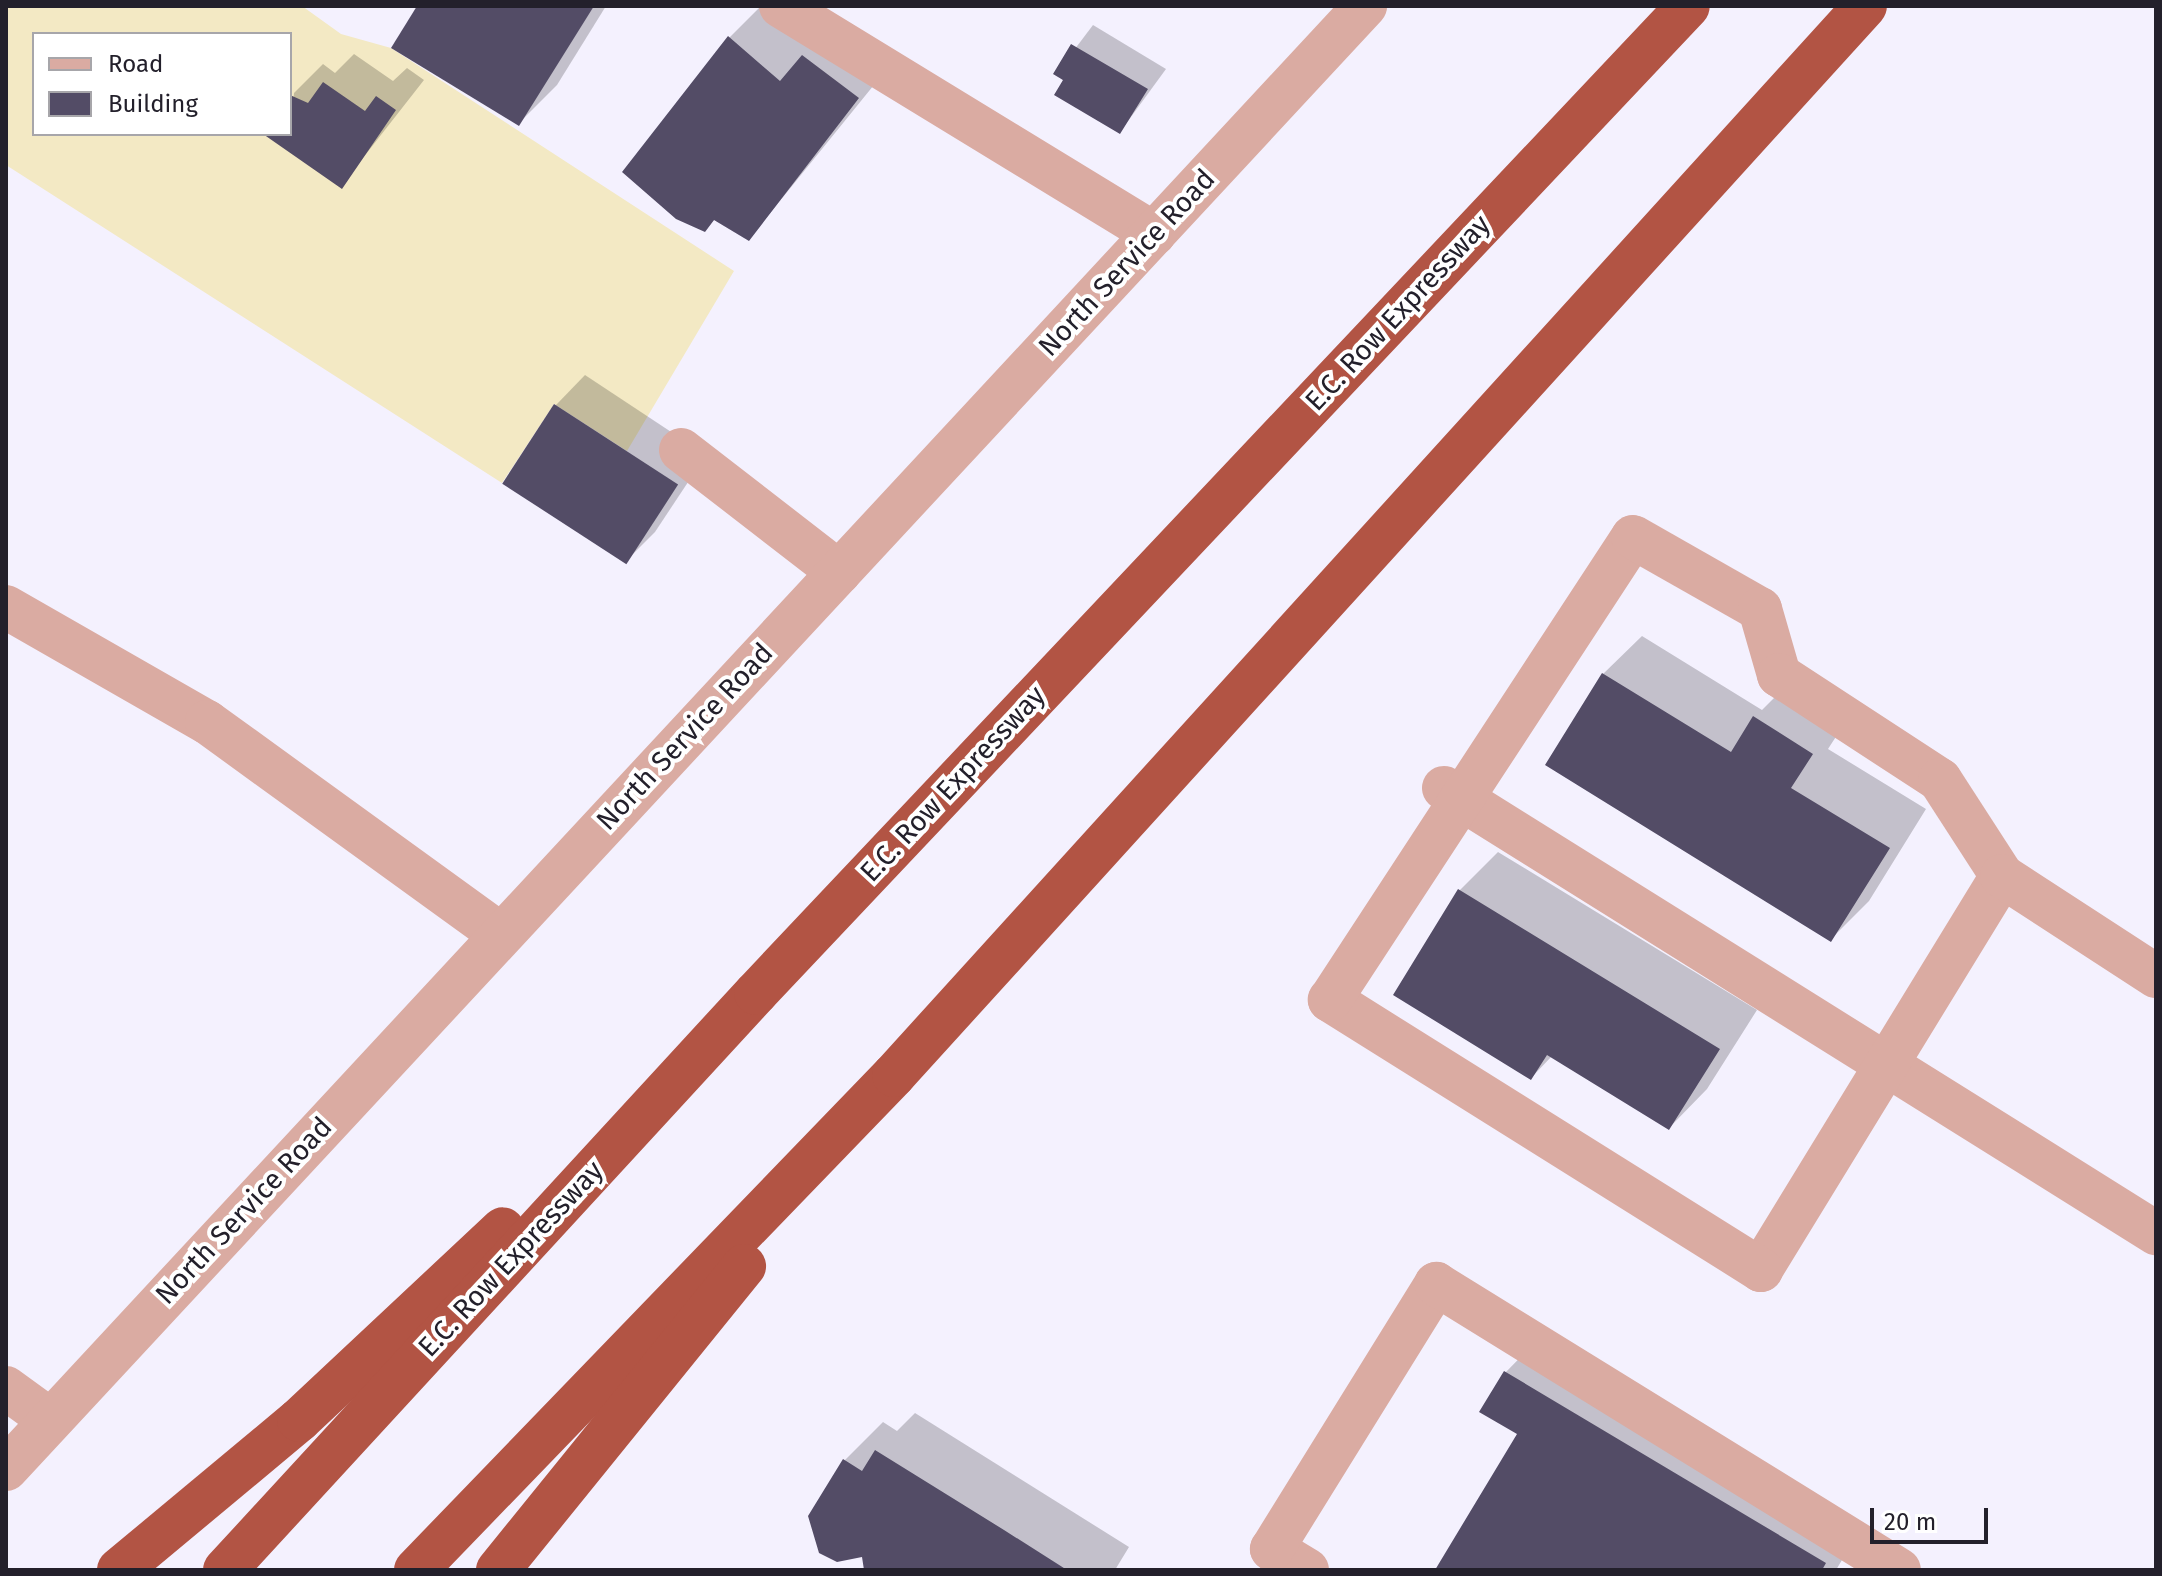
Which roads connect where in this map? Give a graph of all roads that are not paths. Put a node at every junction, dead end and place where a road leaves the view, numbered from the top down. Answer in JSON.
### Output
{"nodes":[{"id":1,"x":781,"y":6,"type":"edge"},
{"id":2,"x":1365,"y":6,"type":"edge"},
{"id":3,"x":1688,"y":6,"type":"edge"},
{"id":4,"x":1865,"y":6,"type":"edge"},
{"id":5,"x":1154,"y":234,"type":"junction"},
{"id":6,"x":681,"y":450,"type":"dead end"},
{"id":7,"x":839,"y":572,"type":"junction"},
{"id":8,"x":6,"y":607,"type":"edge"},
{"id":9,"x":1452,"y":793,"type":"junction"},
{"id":10,"x":2002,"y":876,"type":"junction"},
{"id":11,"x":501,"y":935,"type":"junction"},
{"id":12,"x":2156,"y":976,"type":"edge"},
{"id":13,"x":756,"y":993,"type":"junction"},
{"id":14,"x":1885,"y":1064,"type":"junction"},
{"id":15,"x":894,"y":1075,"type":"junction"},
{"id":16,"x":2156,"y":1233,"type":"edge"},
{"id":17,"x":6,"y":1388,"type":"edge"},
{"id":18,"x":50,"y":1420,"type":"junction"},
{"id":19,"x":6,"y":1469,"type":"edge"},
{"id":20,"x":119,"y":1570,"type":"edge"},
{"id":21,"x":225,"y":1570,"type":"edge"},
{"id":22,"x":416,"y":1570,"type":"edge"},
{"id":23,"x":498,"y":1570,"type":"edge"},
{"id":24,"x":1307,"y":1570,"type":"edge"},
{"id":25,"x":1899,"y":1570,"type":"edge"}],
"edges":[{"from":1,"to":5,"type":"street"},
{"from":2,"to":5,"type":"street","name":"North Service Road"},
{"from":3,"to":13,"type":"highway","name":"E.C. Row Expressway"},
{"from":4,"to":15,"type":"highway"},
{"from":5,"to":7,"type":"street","name":"North Service Road"},
{"from":6,"to":7,"type":"street"},
{"from":7,"to":11,"type":"street","name":"North Service Road"},
{"from":8,"to":11,"type":"street"},
{"from":9,"to":10,"type":"street"},
{"from":9,"to":14,"type":"street"},
{"from":9,"to":14,"type":"street"},
{"from":10,"to":12,"type":"street"},
{"from":10,"to":14,"type":"street"},
{"from":11,"to":18,"type":"street","name":"North Service Road"},
{"from":13,"to":20,"type":"highway"},
{"from":13,"to":21,"type":"highway","name":"E.C. Row Expressway"},
{"from":14,"to":16,"type":"street"},
{"from":15,"to":22,"type":"highway"},
{"from":15,"to":23,"type":"highway"},
{"from":17,"to":18,"type":"street"},
{"from":18,"to":19,"type":"street","name":"North Service Road"},
{"from":24,"to":25,"type":"street"}]}
